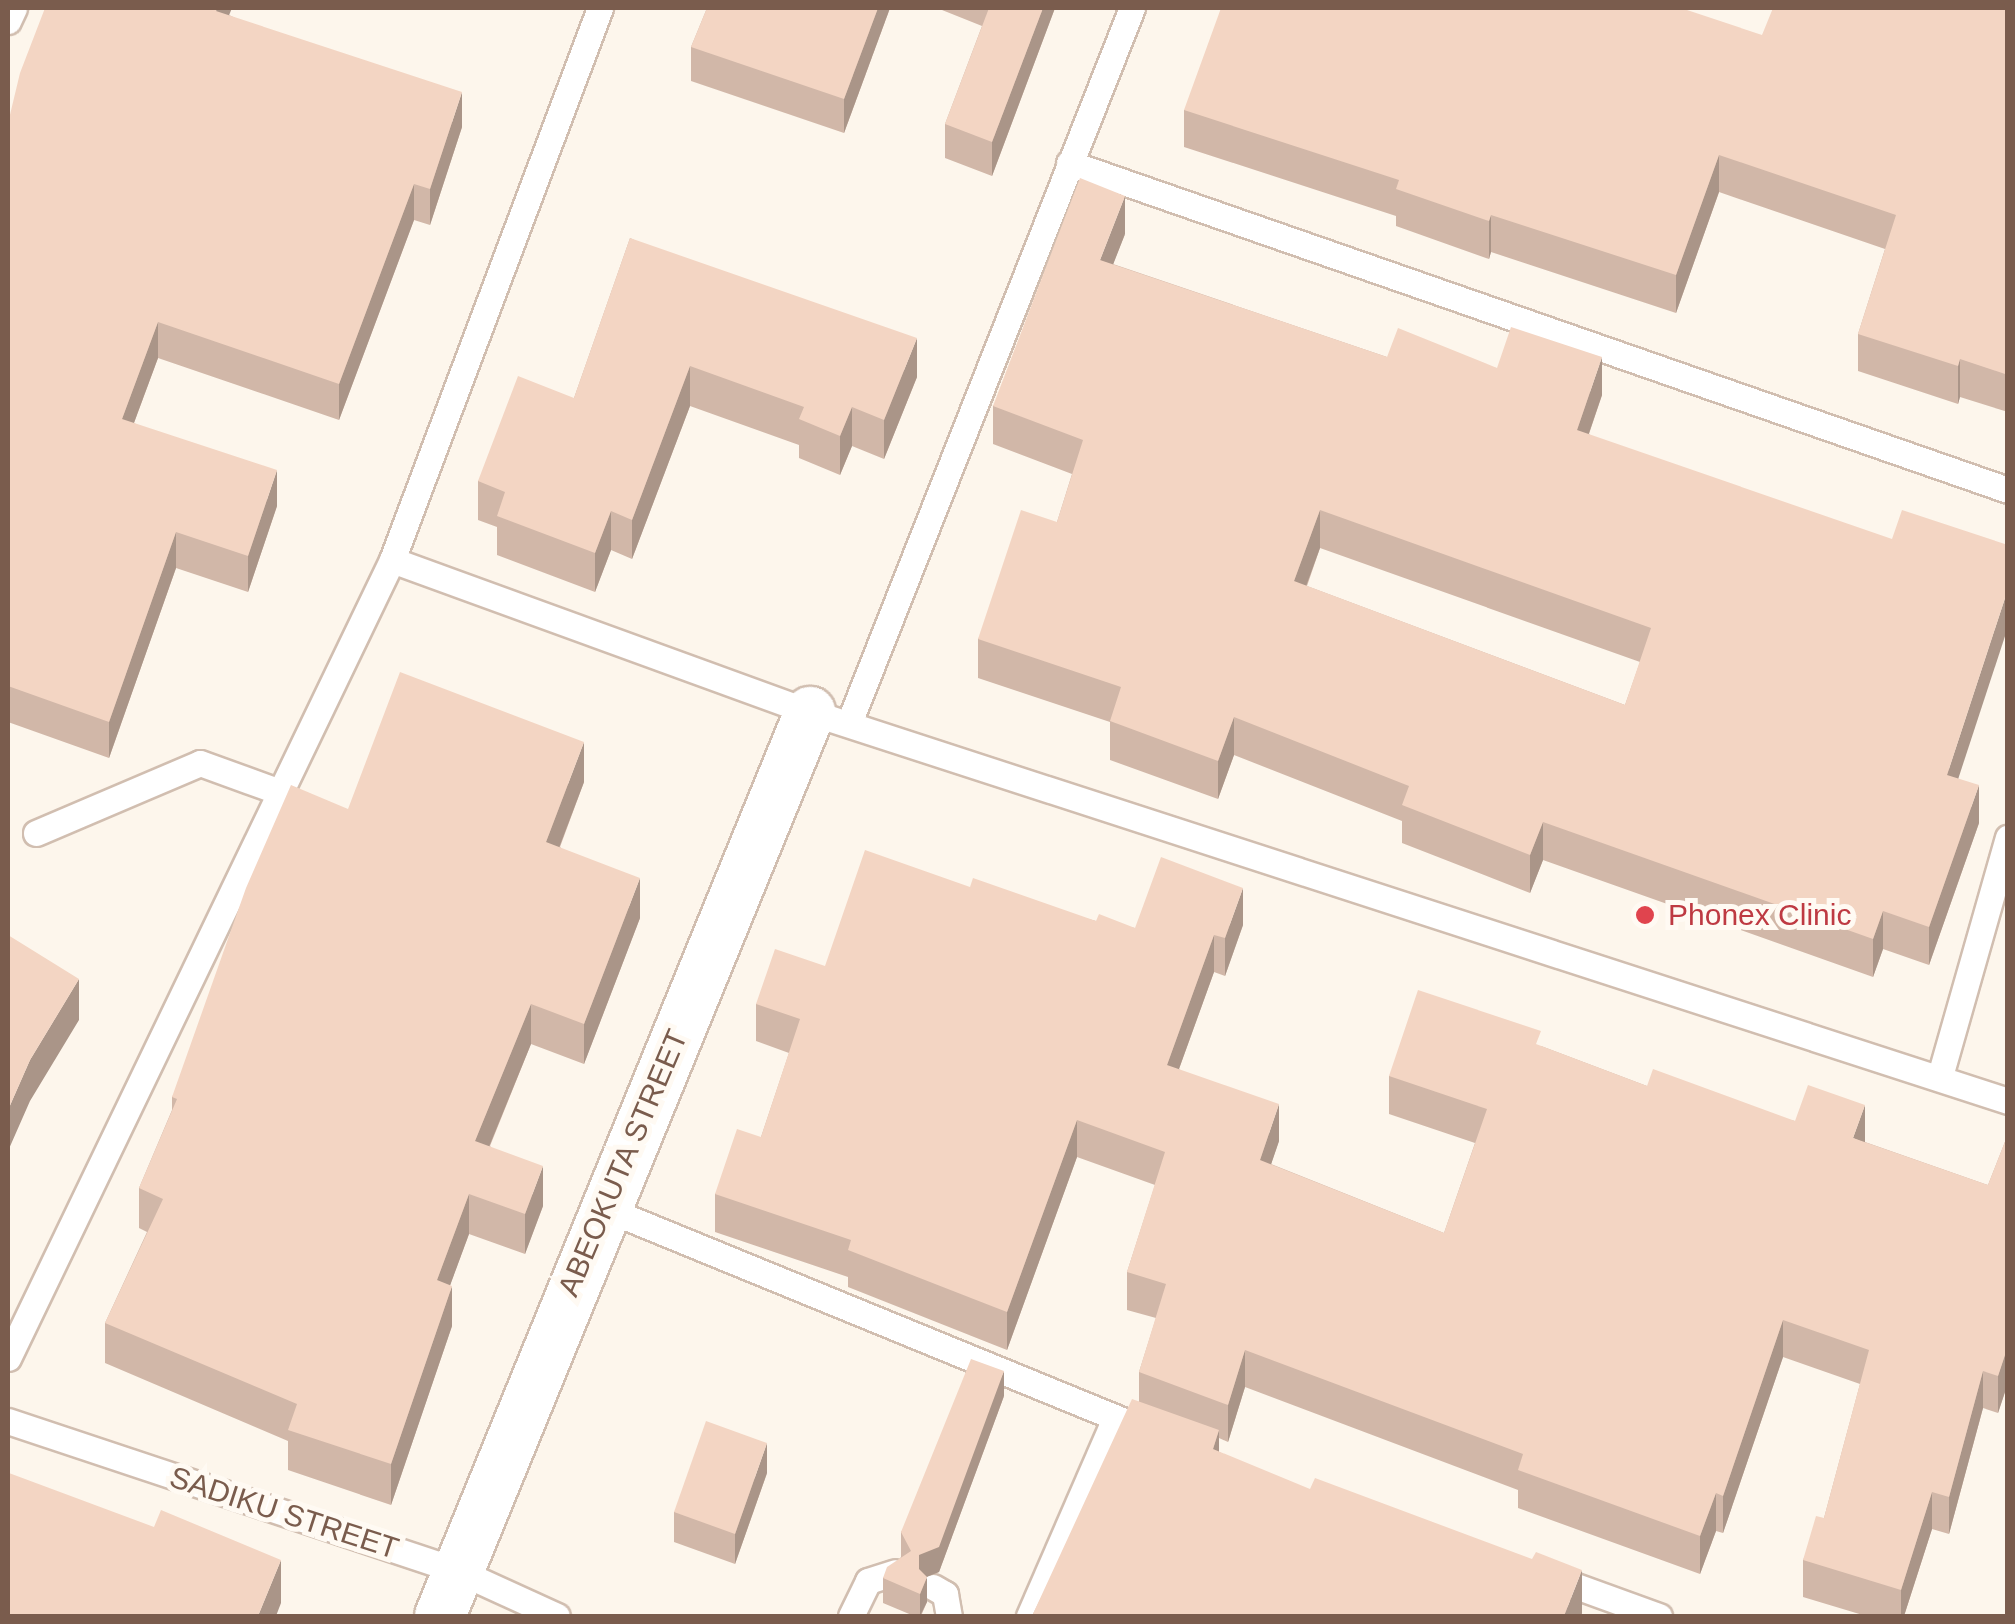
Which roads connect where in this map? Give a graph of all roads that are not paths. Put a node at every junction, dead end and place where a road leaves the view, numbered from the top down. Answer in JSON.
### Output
{"nodes":[{"id":1,"x":14,"y":8,"type":"edge"},
{"id":2,"x":600,"y":8,"type":"edge"},
{"id":3,"x":1132,"y":8,"type":"edge"},
{"id":4,"x":8,"y":21,"type":"edge"},
{"id":5,"x":1069,"y":163,"type":"junction"},
{"id":6,"x":2008,"y":490,"type":"edge"},
{"id":7,"x":392,"y":560,"type":"junction"},
{"id":8,"x":830,"y":717,"type":"junction"},
{"id":9,"x":280,"y":792,"type":"junction"},
{"id":10,"x":36,"y":833,"type":"dead end"},
{"id":11,"x":2008,"y":837,"type":"edge"},
{"id":12,"x":1940,"y":1076,"type":"junction"},
{"id":13,"x":2008,"y":1101,"type":"edge"},
{"id":14,"x":604,"y":1208,"type":"junction"},
{"id":15,"x":8,"y":1358,"type":"edge"},
{"id":16,"x":1115,"y":1418,"type":"junction"},
{"id":17,"x":8,"y":1422,"type":"edge"},
{"id":18,"x":1171,"y":1439,"type":"edge"},
{"id":19,"x":1528,"y":1569,"type":"edge"},
{"id":20,"x":454,"y":1570,"type":"junction"},
{"id":21,"x":895,"y":1572,"type":"edge"},
{"id":22,"x":933,"y":1587,"type":"dead end"},
{"id":23,"x":440,"y":1616,"type":"edge"},
{"id":24,"x":556,"y":1616,"type":"edge"},
{"id":25,"x":852,"y":1616,"type":"edge"},
{"id":26,"x":949,"y":1616,"type":"edge"},
{"id":27,"x":1029,"y":1616,"type":"edge"},
{"id":28,"x":1659,"y":1616,"type":"edge"}],
"edges":[{"from":1,"to":4,"type":"lane"},
{"from":2,"to":7,"type":"lane"},
{"from":3,"to":5,"type":"lane"},
{"from":5,"to":6,"type":"lane"},
{"from":5,"to":8,"type":"lane"},
{"from":7,"to":8,"type":"lane"},
{"from":7,"to":9,"type":"lane"},
{"from":8,"to":12,"type":"lane"},
{"from":8,"to":14,"type":"street","name":"ABEOKUTA STREET"},
{"from":9,"to":10,"type":"lane"},
{"from":9,"to":15,"type":"lane"},
{"from":11,"to":12,"type":"lane"},
{"from":12,"to":13,"type":"lane"},
{"from":14,"to":16,"type":"lane"},
{"from":14,"to":20,"type":"street","name":"ABEOKUTA STREET"},
{"from":16,"to":18,"type":"lane"},
{"from":16,"to":27,"type":"lane"},
{"from":17,"to":20,"type":"lane","name":"SADIKU STREET"},
{"from":19,"to":28,"type":"lane"},
{"from":20,"to":23,"type":"street","name":"ABEOKUTA STREET"},
{"from":20,"to":24,"type":"lane","name":"SADIKU STREET"},
{"from":21,"to":25,"type":"lane"},
{"from":22,"to":26,"type":"lane"}]}
